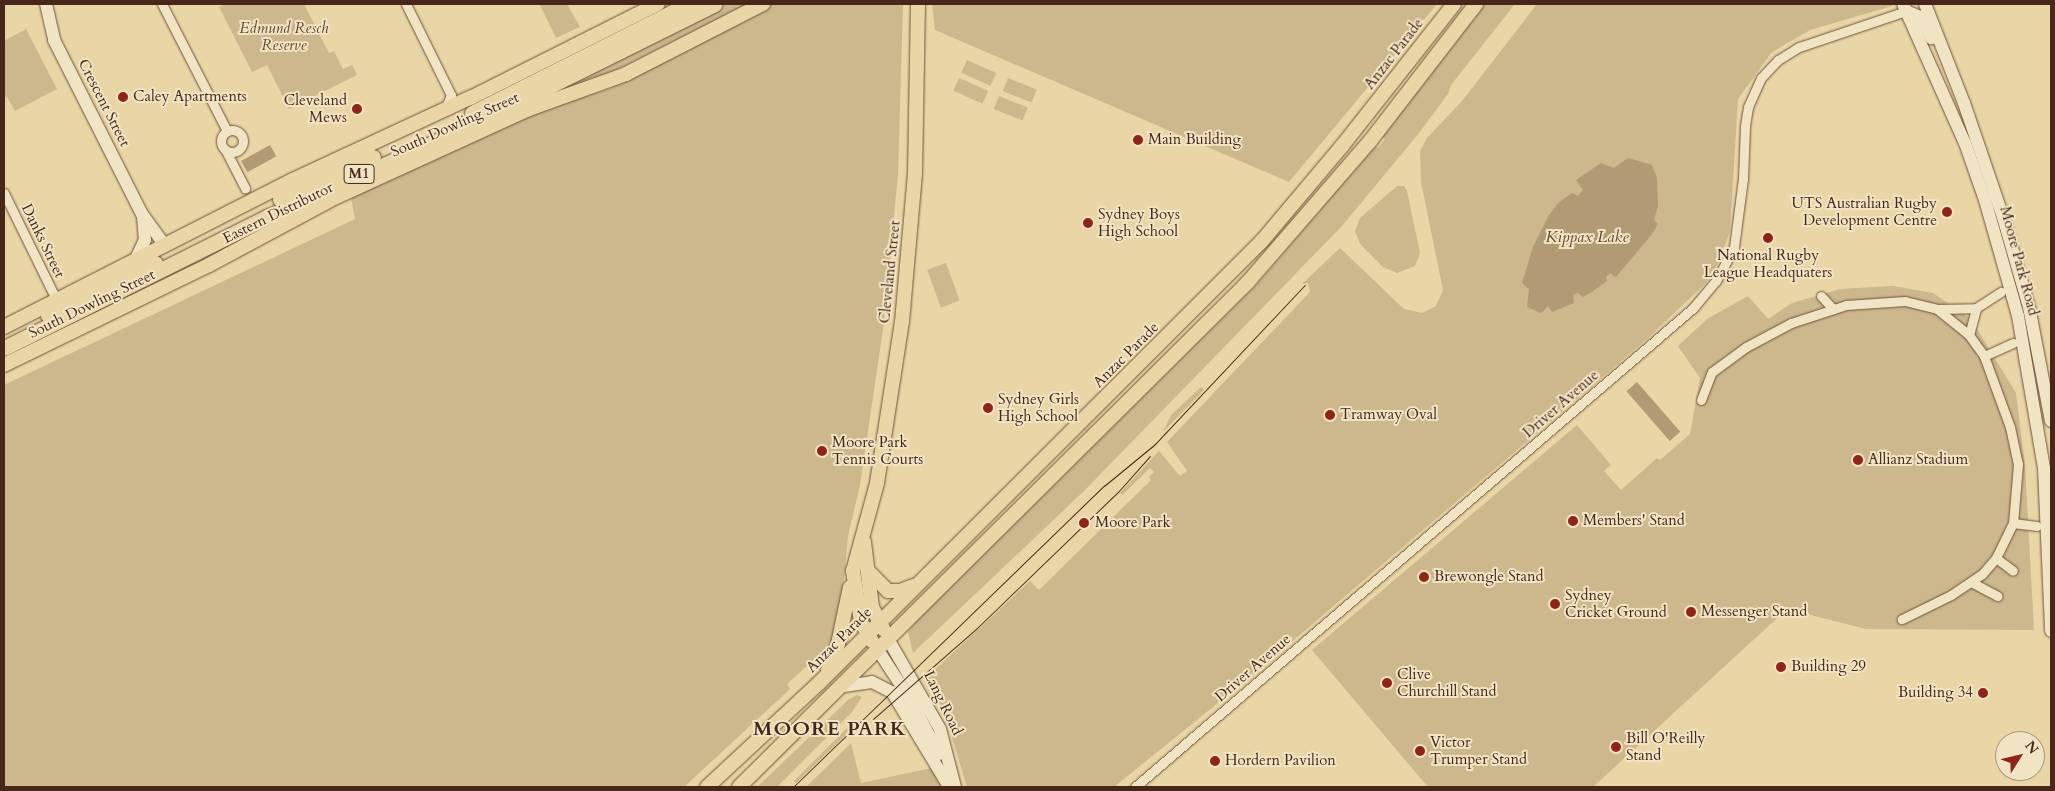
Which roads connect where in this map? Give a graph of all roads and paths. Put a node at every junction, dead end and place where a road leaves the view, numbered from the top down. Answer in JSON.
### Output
{"nodes":[{"id":1,"x":46,"y":4,"type":"edge"},
{"id":2,"x":162,"y":4,"type":"edge"},
{"id":3,"x":406,"y":4,"type":"edge"},
{"id":4,"x":658,"y":4,"type":"edge"},
{"id":5,"x":689,"y":4,"type":"edge"},
{"id":6,"x":715,"y":4,"type":"edge"},
{"id":7,"x":762,"y":4,"type":"edge"},
{"id":8,"x":918,"y":4,"type":"edge"},
{"id":9,"x":1454,"y":4,"type":"edge"},
{"id":10,"x":1476,"y":4,"type":"edge"},
{"id":11,"x":1925,"y":4,"type":"edge"},
{"id":12,"x":1906,"y":6,"type":"edge"},
{"id":13,"x":448,"y":88,"type":"junction"},
{"id":14,"x":470,"y":98,"type":"junction"},
{"id":15,"x":1964,"y":103,"type":"junction"},
{"id":16,"x":445,"y":110,"type":"junction"},
{"id":17,"x":226,"y":131,"type":"junction"},
{"id":18,"x":226,"y":151,"type":"junction"},
{"id":19,"x":1984,"y":177,"type":"junction"},
{"id":20,"x":328,"y":188,"type":"junction"},
{"id":21,"x":247,"y":192,"type":"dead end"},
{"id":22,"x":4,"y":193,"type":"edge"},
{"id":23,"x":142,"y":214,"type":"junction"},
{"id":24,"x":165,"y":246,"type":"junction"},
{"id":25,"x":135,"y":261,"type":"junction"},
{"id":26,"x":2001,"y":292,"type":"dead end"},
{"id":27,"x":1821,"y":296,"type":"dead end"},
{"id":28,"x":57,"y":301,"type":"junction"},
{"id":29,"x":1833,"y":308,"type":"junction"},
{"id":30,"x":1976,"y":308,"type":"junction"},
{"id":31,"x":1937,"y":309,"type":"junction"},
{"id":32,"x":4,"y":327,"type":"edge"},
{"id":33,"x":1969,"y":335,"type":"junction"},
{"id":34,"x":4,"y":337,"type":"edge"},
{"id":35,"x":2013,"y":343,"type":"dead end"},
{"id":36,"x":4,"y":348,"type":"edge"},
{"id":37,"x":1984,"y":356,"type":"junction"},
{"id":38,"x":4,"y":359,"type":"edge"},
{"id":39,"x":4,"y":365,"type":"edge"},
{"id":40,"x":2048,"y":372,"type":"edge"},
{"id":41,"x":2030,"y":375,"type":"junction"},
{"id":42,"x":1701,"y":400,"type":"dead end"},
{"id":43,"x":2051,"y":420,"type":"edge"},
{"id":44,"x":2013,"y":523,"type":"junction"},
{"id":45,"x":2037,"y":526,"type":"dead end"},
{"id":46,"x":863,"y":541,"type":"junction"},
{"id":47,"x":1996,"y":558,"type":"junction"},
{"id":48,"x":2013,"y":571,"type":"dead end"},
{"id":49,"x":853,"y":572,"type":"junction"},
{"id":50,"x":869,"y":572,"type":"junction"},
{"id":51,"x":1971,"y":582,"type":"junction"},
{"id":52,"x":918,"y":583,"type":"junction"},
{"id":53,"x":1997,"y":596,"type":"dead end"},
{"id":54,"x":1902,"y":619,"type":"dead end"},
{"id":55,"x":879,"y":623,"type":"junction"},
{"id":56,"x":2051,"y":631,"type":"edge"},
{"id":57,"x":868,"y":635,"type":"junction"},
{"id":58,"x":888,"y":639,"type":"junction"},
{"id":59,"x":878,"y":650,"type":"junction"},
{"id":60,"x":819,"y":683,"type":"junction"},
{"id":61,"x":844,"y":686,"type":"junction"},
{"id":62,"x":707,"y":787,"type":"edge"},
{"id":63,"x":739,"y":787,"type":"edge"},
{"id":64,"x":950,"y":787,"type":"edge"},
{"id":65,"x":1135,"y":787,"type":"edge"}],
"edges":[{"from":1,"to":23,"type":"main road","name":"Crescent Street"},
{"from":2,"to":17,"type":"street"},
{"from":3,"to":13,"type":"street"},
{"from":4,"to":14,"type":"main road","name":"South Dowling Street"},
{"from":5,"to":34,"type":"highway","name":"Eastern Distributor","number":"M1"},
{"from":6,"to":20,"type":"highway","name":"Eastern Distributor","number":"M1"},
{"from":7,"to":39,"type":"main road","name":"South Dowling Street"},
{"from":8,"to":46,"type":"main road","name":"Cleveland Street"},
{"from":9,"to":52,"type":"main road","name":"Anzac Parade"},
{"from":10,"to":58,"type":"main road"},
{"from":11,"to":15,"type":"main road","name":"Moore Park Road"},
{"from":12,"to":15,"type":"main road"},
{"from":12,"to":19,"type":"main road","name":"Moore Park Road"},
{"from":12,"to":65,"type":"street","name":"Driver Avenue"},
{"from":13,"to":14,"type":"street"},
{"from":13,"to":16,"type":"street"},
{"from":14,"to":16,"type":"main road","name":"South Dowling Street"},
{"from":15,"to":19,"type":"main road","name":"Moore Park Road"},
{"from":16,"to":24,"type":"main road","name":"South Dowling Street"},
{"from":17,"to":18,"type":"street"},
{"from":17,"to":18,"type":"street"},
{"from":18,"to":21,"type":"street"},
{"from":19,"to":40,"type":"main road","name":"Moore Park Road"},
{"from":19,"to":41,"type":"main road","name":"Moore Park Road"},
{"from":20,"to":36,"type":"highway","name":"Eastern Distributor","number":"M1"},
{"from":20,"to":38,"type":"highway"},
{"from":22,"to":28,"type":"street","name":"Danks Street"},
{"from":23,"to":24,"type":"main road","name":"Crescent Street"},
{"from":23,"to":25,"type":"main road","name":"Crescent Street"},
{"from":24,"to":25,"type":"main road","name":"South Dowling Street"},
{"from":25,"to":28,"type":"main road","name":"South Dowling Street"},
{"from":26,"to":30,"type":"street"},
{"from":27,"to":29,"type":"street"},
{"from":28,"to":32,"type":"main road","name":"South Dowling Street"},
{"from":29,"to":31,"type":"street"},
{"from":29,"to":42,"type":"street"},
{"from":30,"to":31,"type":"street"},
{"from":30,"to":33,"type":"street"},
{"from":31,"to":33,"type":"street"},
{"from":33,"to":37,"type":"street"},
{"from":35,"to":37,"type":"street"},
{"from":37,"to":44,"type":"street"},
{"from":40,"to":41,"type":"street"},
{"from":40,"to":43,"type":"main road","name":"Moore Park Road"},
{"from":41,"to":56,"type":"main road","name":"Moore Park Road"},
{"from":44,"to":45,"type":"street"},
{"from":44,"to":47,"type":"street"},
{"from":46,"to":49,"type":"main road","name":"Cleveland Street"},
{"from":46,"to":50,"type":"main road","name":"Cleveland Street"},
{"from":47,"to":48,"type":"street"},
{"from":47,"to":51,"type":"street"},
{"from":49,"to":57,"type":"main road","name":"Cleveland Street"},
{"from":49,"to":60,"type":"main road"},
{"from":50,"to":52,"type":"main road"},
{"from":50,"to":55,"type":"main road","name":"Cleveland Street"},
{"from":51,"to":53,"type":"street"},
{"from":51,"to":54,"type":"street"},
{"from":52,"to":55,"type":"main road","name":"Anzac Parade"},
{"from":55,"to":57,"type":"main road","name":"Anzac Parade"},
{"from":55,"to":58,"type":"main road","name":"Cleveland Street"},
{"from":57,"to":59,"type":"main road","name":"Cleveland Street"},
{"from":57,"to":60,"type":"main road","name":"Anzac Parade"},
{"from":58,"to":59,"type":"main road"},
{"from":58,"to":64,"type":"main road","name":"Lang Road"},
{"from":59,"to":61,"type":"main road"},
{"from":59,"to":64,"type":"main road","name":"Lang Road"},
{"from":60,"to":62,"type":"main road","name":"Anzac Parade"},
{"from":61,"to":63,"type":"main road"},
{"from":61,"to":64,"type":"main road"}]}
